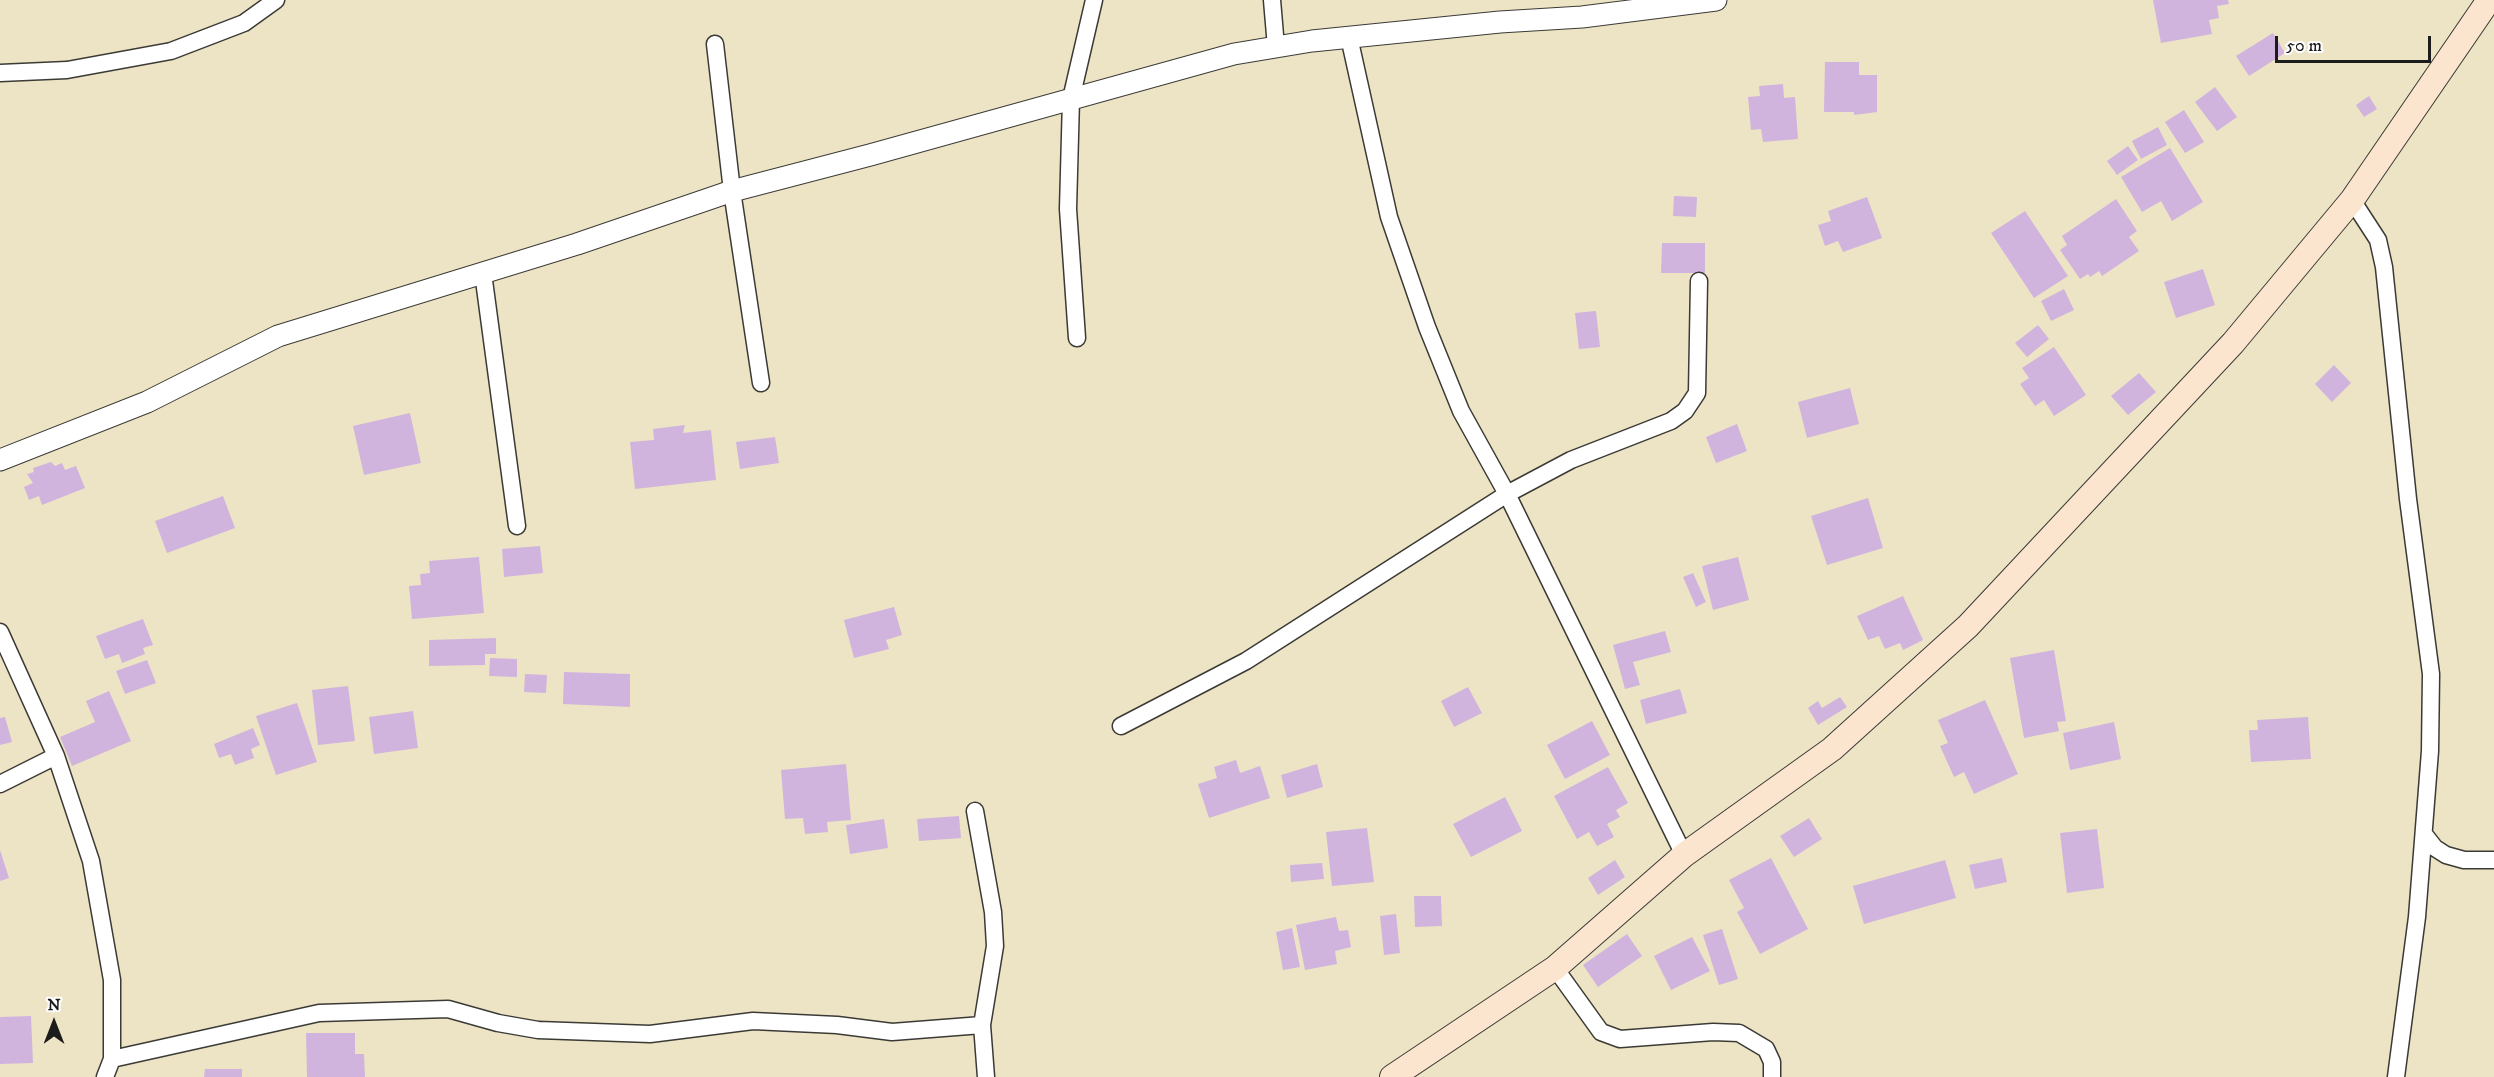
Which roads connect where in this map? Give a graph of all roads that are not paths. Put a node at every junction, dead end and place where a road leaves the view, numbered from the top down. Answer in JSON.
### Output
{"nodes":[{"id":1,"x":276,"y":0,"type":"edge"},
{"id":2,"x":1094,"y":0,"type":"edge"},
{"id":3,"x":1272,"y":0,"type":"edge"},
{"id":4,"x":1716,"y":0,"type":"edge"},
{"id":5,"x":2490,"y":0,"type":"edge"},
{"id":6,"x":1349,"y":38,"type":"junction"},
{"id":7,"x":715,"y":44,"type":"dead end"},
{"id":8,"x":1276,"y":47,"type":"junction"},
{"id":9,"x":0,"y":73,"type":"edge"},
{"id":10,"x":1071,"y":99,"type":"junction"},
{"id":11,"x":732,"y":191,"type":"junction"},
{"id":12,"x":2352,"y":200,"type":"junction"},
{"id":13,"x":483,"y":273,"type":"junction"},
{"id":14,"x":1700,"y":281,"type":"dead end"},
{"id":15,"x":1077,"y":338,"type":"dead end"},
{"id":16,"x":761,"y":383,"type":"dead end"},
{"id":17,"x":0,"y":460,"type":"edge"},
{"id":18,"x":1507,"y":494,"type":"junction"},
{"id":19,"x":517,"y":526,"type":"dead end"},
{"id":20,"x":0,"y":632,"type":"edge"},
{"id":21,"x":1121,"y":726,"type":"dead end"},
{"id":22,"x":56,"y":756,"type":"junction"},
{"id":23,"x":0,"y":784,"type":"edge"},
{"id":24,"x":975,"y":812,"type":"dead end"},
{"id":25,"x":2424,"y":834,"type":"junction"},
{"id":26,"x":1684,"y":855,"type":"junction"},
{"id":27,"x":2494,"y":860,"type":"edge"},
{"id":28,"x":1555,"y":968,"type":"junction"},
{"id":29,"x":982,"y":1025,"type":"junction"},
{"id":30,"x":112,"y":1059,"type":"junction"},
{"id":31,"x":105,"y":1077,"type":"edge"},
{"id":32,"x":986,"y":1077,"type":"edge"},
{"id":33,"x":1392,"y":1077,"type":"edge"},
{"id":34,"x":1772,"y":1077,"type":"edge"},
{"id":35,"x":2396,"y":1077,"type":"edge"}],
"edges":[{"from":1,"to":9,"type":"street"},
{"from":2,"to":10,"type":"street"},
{"from":3,"to":8,"type":"street"},
{"from":4,"to":6,"type":"street"},
{"from":5,"to":12,"type":"main road"},
{"from":6,"to":8,"type":"street"},
{"from":6,"to":18,"type":"street"},
{"from":7,"to":11,"type":"street"},
{"from":8,"to":10,"type":"street"},
{"from":10,"to":11,"type":"street"},
{"from":10,"to":15,"type":"street"},
{"from":11,"to":13,"type":"street"},
{"from":11,"to":16,"type":"street"},
{"from":12,"to":25,"type":"street"},
{"from":12,"to":26,"type":"main road"},
{"from":13,"to":17,"type":"street"},
{"from":13,"to":19,"type":"street"},
{"from":14,"to":18,"type":"street"},
{"from":18,"to":21,"type":"street"},
{"from":18,"to":26,"type":"street"},
{"from":20,"to":22,"type":"street"},
{"from":22,"to":23,"type":"street"},
{"from":22,"to":30,"type":"street"},
{"from":24,"to":29,"type":"street"},
{"from":25,"to":27,"type":"street"},
{"from":25,"to":35,"type":"street"},
{"from":26,"to":28,"type":"main road"},
{"from":28,"to":33,"type":"main road"},
{"from":28,"to":34,"type":"street"},
{"from":29,"to":30,"type":"street"},
{"from":29,"to":32,"type":"street"},
{"from":30,"to":31,"type":"street"}]}
